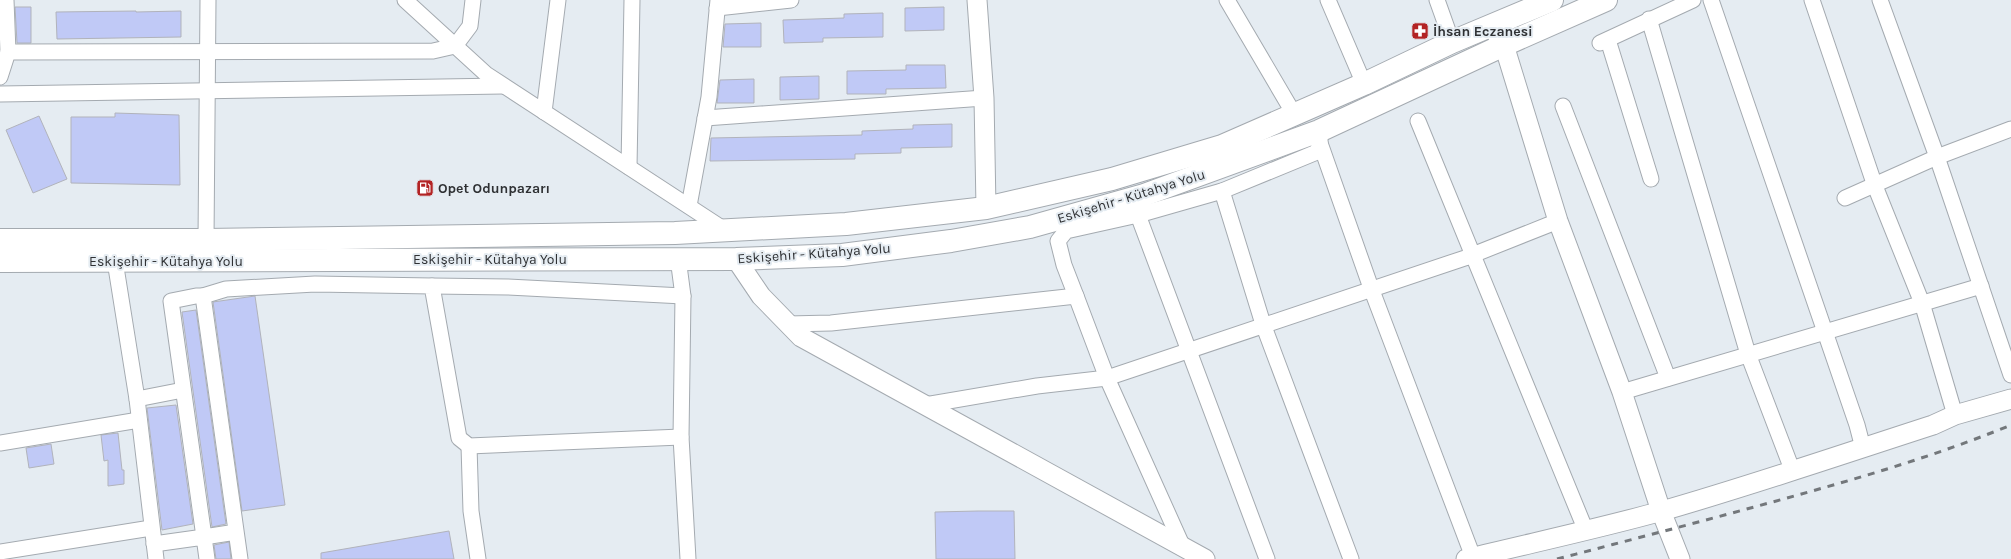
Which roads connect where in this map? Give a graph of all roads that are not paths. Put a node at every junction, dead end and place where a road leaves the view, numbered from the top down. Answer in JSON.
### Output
{"nodes":[{"id":1,"x":6,"y":0,"type":"edge"},
{"id":2,"x":208,"y":0,"type":"edge"},
{"id":3,"x":405,"y":0,"type":"edge"},
{"id":4,"x":473,"y":0,"type":"edge"},
{"id":5,"x":558,"y":0,"type":"edge"},
{"id":6,"x":632,"y":0,"type":"edge"},
{"id":7,"x":791,"y":0,"type":"edge"},
{"id":8,"x":977,"y":0,"type":"edge"},
{"id":9,"x":1227,"y":0,"type":"edge"},
{"id":10,"x":1328,"y":0,"type":"edge"},
{"id":11,"x":1437,"y":0,"type":"edge"},
{"id":12,"x":1606,"y":0,"type":"edge"},
{"id":13,"x":1692,"y":0,"type":"edge"},
{"id":14,"x":1711,"y":0,"type":"edge"},
{"id":15,"x":1812,"y":0,"type":"edge"},
{"id":16,"x":1880,"y":0,"type":"edge"},
{"id":17,"x":1543,"y":2,"type":"edge"},
{"id":18,"x":717,"y":4,"type":"edge"},
{"id":19,"x":1650,"y":19,"type":"junction"},
{"id":20,"x":1491,"y":27,"type":"junction"},
{"id":21,"x":1452,"y":42,"type":"junction"},
{"id":22,"x":1504,"y":45,"type":"junction"},
{"id":23,"x":455,"y":46,"type":"junction"},
{"id":24,"x":208,"y":51,"type":"junction"},
{"id":25,"x":8,"y":52,"type":"junction"},
{"id":26,"x":0,"y":77,"type":"edge"},
{"id":27,"x":1364,"y":84,"type":"junction"},
{"id":28,"x":503,"y":86,"type":"junction"},
{"id":29,"x":208,"y":91,"type":"junction"},
{"id":30,"x":0,"y":94,"type":"edge"},
{"id":31,"x":984,"y":98,"type":"junction"},
{"id":32,"x":1563,"y":106,"type":"dead end"},
{"id":33,"x":544,"y":112,"type":"junction"},
{"id":34,"x":1294,"y":114,"type":"junction"},
{"id":35,"x":704,"y":118,"type":"junction"},
{"id":36,"x":1418,"y":121,"type":"dead end"},
{"id":37,"x":2011,"y":129,"type":"edge"},
{"id":38,"x":1320,"y":137,"type":"junction"},
{"id":39,"x":1937,"y":156,"type":"junction"},
{"id":40,"x":628,"y":167,"type":"junction"},
{"id":41,"x":1651,"y":179,"type":"dead end"},
{"id":42,"x":1875,"y":186,"type":"junction"},
{"id":43,"x":1222,"y":191,"type":"junction"},
{"id":44,"x":1845,"y":198,"type":"dead end"},
{"id":45,"x":688,"y":206,"type":"junction"},
{"id":46,"x":986,"y":208,"type":"junction"},
{"id":47,"x":1138,"y":214,"type":"junction"},
{"id":48,"x":1558,"y":221,"type":"junction"},
{"id":49,"x":725,"y":230,"type":"junction"},
{"id":50,"x":0,"y":240,"type":"edge"},
{"id":51,"x":206,"y":240,"type":"junction"},
{"id":52,"x":1472,"y":255,"type":"junction"},
{"id":53,"x":678,"y":258,"type":"junction"},
{"id":54,"x":736,"y":259,"type":"junction"},
{"id":55,"x":0,"y":261,"type":"edge"},
{"id":56,"x":115,"y":261,"type":"junction"},
{"id":57,"x":432,"y":286,"type":"junction"},
{"id":58,"x":1981,"y":286,"type":"junction"},
{"id":59,"x":1371,"y":288,"type":"junction"},
{"id":60,"x":203,"y":296,"type":"junction"},
{"id":61,"x":683,"y":296,"type":"junction"},
{"id":62,"x":1076,"y":296,"type":"junction"},
{"id":63,"x":1922,"y":303,"type":"junction"},
{"id":64,"x":788,"y":324,"type":"junction"},
{"id":65,"x":1263,"y":324,"type":"junction"},
{"id":66,"x":1824,"y":331,"type":"junction"},
{"id":67,"x":1187,"y":350,"type":"junction"},
{"id":68,"x":1748,"y":354,"type":"junction"},
{"id":69,"x":2011,"y":375,"type":"edge"},
{"id":70,"x":1107,"y":378,"type":"junction"},
{"id":71,"x":1668,"y":378,"type":"junction"},
{"id":72,"x":183,"y":390,"type":"junction"},
{"id":73,"x":1622,"y":392,"type":"junction"},
{"id":74,"x":2011,"y":398,"type":"edge"},
{"id":75,"x":137,"y":399,"type":"junction"},
{"id":76,"x":925,"y":405,"type":"junction"},
{"id":77,"x":1955,"y":415,"type":"junction"},
{"id":78,"x":139,"y":420,"type":"junction"},
{"id":79,"x":681,"y":437,"type":"junction"},
{"id":80,"x":0,"y":443,"type":"edge"},
{"id":81,"x":468,"y":446,"type":"junction"},
{"id":82,"x":1863,"y":448,"type":"junction"},
{"id":83,"x":1793,"y":472,"type":"junction"},
{"id":84,"x":1661,"y":511,"type":"junction"},
{"id":85,"x":152,"y":528,"type":"junction"},
{"id":86,"x":1586,"y":531,"type":"junction"},
{"id":87,"x":236,"y":532,"type":"junction"},
{"id":88,"x":204,"y":537,"type":"junction"},
{"id":89,"x":154,"y":544,"type":"junction"},
{"id":90,"x":1182,"y":545,"type":"junction"},
{"id":91,"x":0,"y":552,"type":"edge"},
{"id":92,"x":1469,"y":558,"type":"edge"},
{"id":93,"x":156,"y":559,"type":"edge"},
{"id":94,"x":207,"y":559,"type":"edge"},
{"id":95,"x":240,"y":559,"type":"edge"},
{"id":96,"x":478,"y":559,"type":"edge"},
{"id":97,"x":688,"y":559,"type":"edge"},
{"id":98,"x":1205,"y":559,"type":"edge"},
{"id":99,"x":1267,"y":559,"type":"edge"},
{"id":100,"x":1351,"y":559,"type":"edge"},
{"id":101,"x":1680,"y":559,"type":"edge"}],
"edges":[{"from":1,"to":25,"type":"street"},
{"from":2,"to":24,"type":"street"},
{"from":3,"to":23,"type":"street"},
{"from":4,"to":23,"type":"street"},
{"from":5,"to":33,"type":"street"},
{"from":6,"to":40,"type":"street"},
{"from":7,"to":18,"type":"street"},
{"from":8,"to":31,"type":"street"},
{"from":9,"to":34,"type":"street"},
{"from":10,"to":27,"type":"street"},
{"from":11,"to":21,"type":"street"},
{"from":12,"to":22,"type":"highway","name":"Eskişehir - Kütahya Yolu"},
{"from":13,"to":19,"type":"street"},
{"from":14,"to":66,"type":"street"},
{"from":15,"to":42,"type":"street"},
{"from":16,"to":39,"type":"street"},
{"from":17,"to":20,"type":"highway","name":"Eskişehir - Kütahya Yolu"},
{"from":18,"to":35,"type":"street"},
{"from":19,"to":41,"type":"street"},
{"from":19,"to":68,"type":"street"},
{"from":20,"to":21,"type":"highway","name":"Eskişehir - Kütahya Yolu"},
{"from":20,"to":22,"type":"street"},
{"from":21,"to":27,"type":"highway","name":"Eskişehir - Kütahya Yolu"},
{"from":22,"to":38,"type":"highway","name":"Eskişehir - Kütahya Yolu"},
{"from":22,"to":48,"type":"street"},
{"from":23,"to":24,"type":"street"},
{"from":23,"to":28,"type":"street"},
{"from":24,"to":25,"type":"street"},
{"from":24,"to":29,"type":"street"},
{"from":25,"to":26,"type":"street"},
{"from":27,"to":34,"type":"highway","name":"Eskişehir - Kütahya Yolu"},
{"from":28,"to":29,"type":"street"},
{"from":28,"to":33,"type":"street"},
{"from":29,"to":30,"type":"street"},
{"from":29,"to":51,"type":"street"},
{"from":31,"to":35,"type":"street"},
{"from":31,"to":46,"type":"street"},
{"from":32,"to":71,"type":"street"},
{"from":33,"to":40,"type":"street"},
{"from":34,"to":46,"type":"highway","name":"Eskişehir - Kütahya Yolu"},
{"from":35,"to":45,"type":"street"},
{"from":36,"to":52,"type":"street"},
{"from":37,"to":39,"type":"street"},
{"from":38,"to":43,"type":"street"},
{"from":38,"to":54,"type":"highway","name":"Eskişehir - Kütahya Yolu"},
{"from":38,"to":59,"type":"street"},
{"from":39,"to":42,"type":"street"},
{"from":39,"to":58,"type":"street"},
{"from":40,"to":45,"type":"street"},
{"from":42,"to":44,"type":"street"},
{"from":42,"to":63,"type":"street"},
{"from":43,"to":47,"type":"street"},
{"from":43,"to":65,"type":"street"},
{"from":45,"to":49,"type":"street"},
{"from":46,"to":49,"type":"highway","name":"Eskişehir - Kütahya Yolu"},
{"from":47,"to":62,"type":"street"},
{"from":47,"to":67,"type":"street"},
{"from":48,"to":52,"type":"street"},
{"from":48,"to":73,"type":"street"},
{"from":49,"to":51,"type":"highway","name":"Eskişehir - Kütahya Yolu"},
{"from":50,"to":51,"type":"highway","name":"Eskişehir - Kütahya Yolu"},
{"from":52,"to":59,"type":"street"},
{"from":52,"to":86,"type":"street"},
{"from":53,"to":54,"type":"highway","name":"Eskişehir - Kütahya Yolu"},
{"from":53,"to":56,"type":"highway","name":"Eskişehir - Kütahya Yolu"},
{"from":53,"to":61,"type":"street"},
{"from":54,"to":64,"type":"street"},
{"from":55,"to":56,"type":"highway","name":"Eskişehir - Kütahya Yolu"},
{"from":56,"to":75,"type":"street"},
{"from":57,"to":60,"type":"street"},
{"from":57,"to":61,"type":"street"},
{"from":57,"to":81,"type":"street"},
{"from":58,"to":63,"type":"street"},
{"from":58,"to":69,"type":"street"},
{"from":59,"to":65,"type":"street"},
{"from":59,"to":92,"type":"street"},
{"from":60,"to":72,"type":"street"},
{"from":60,"to":87,"type":"street"},
{"from":61,"to":79,"type":"street"},
{"from":62,"to":64,"type":"street"},
{"from":62,"to":70,"type":"street"},
{"from":63,"to":66,"type":"street"},
{"from":63,"to":77,"type":"street"},
{"from":64,"to":76,"type":"street"},
{"from":65,"to":67,"type":"street"},
{"from":65,"to":100,"type":"street"},
{"from":66,"to":68,"type":"street"},
{"from":66,"to":82,"type":"street"},
{"from":67,"to":70,"type":"street"},
{"from":67,"to":99,"type":"street"},
{"from":68,"to":71,"type":"street"},
{"from":68,"to":83,"type":"street"},
{"from":70,"to":76,"type":"street"},
{"from":70,"to":90,"type":"street"},
{"from":71,"to":73,"type":"street"},
{"from":72,"to":75,"type":"street"},
{"from":72,"to":88,"type":"street"},
{"from":73,"to":84,"type":"street"},
{"from":74,"to":77,"type":"street"},
{"from":75,"to":78,"type":"street"},
{"from":76,"to":90,"type":"street"},
{"from":77,"to":82,"type":"street"},
{"from":78,"to":80,"type":"street"},
{"from":78,"to":85,"type":"street"},
{"from":79,"to":81,"type":"street"},
{"from":79,"to":97,"type":"street"},
{"from":81,"to":96,"type":"street"},
{"from":82,"to":83,"type":"street"},
{"from":83,"to":84,"type":"street"},
{"from":84,"to":86,"type":"street"},
{"from":84,"to":101,"type":"street"},
{"from":85,"to":89,"type":"street"},
{"from":85,"to":91,"type":"street"},
{"from":86,"to":92,"type":"street"},
{"from":87,"to":88,"type":"street"},
{"from":87,"to":95,"type":"street"},
{"from":88,"to":89,"type":"street"},
{"from":88,"to":94,"type":"street"},
{"from":89,"to":93,"type":"street"},
{"from":90,"to":98,"type":"street"}]}
